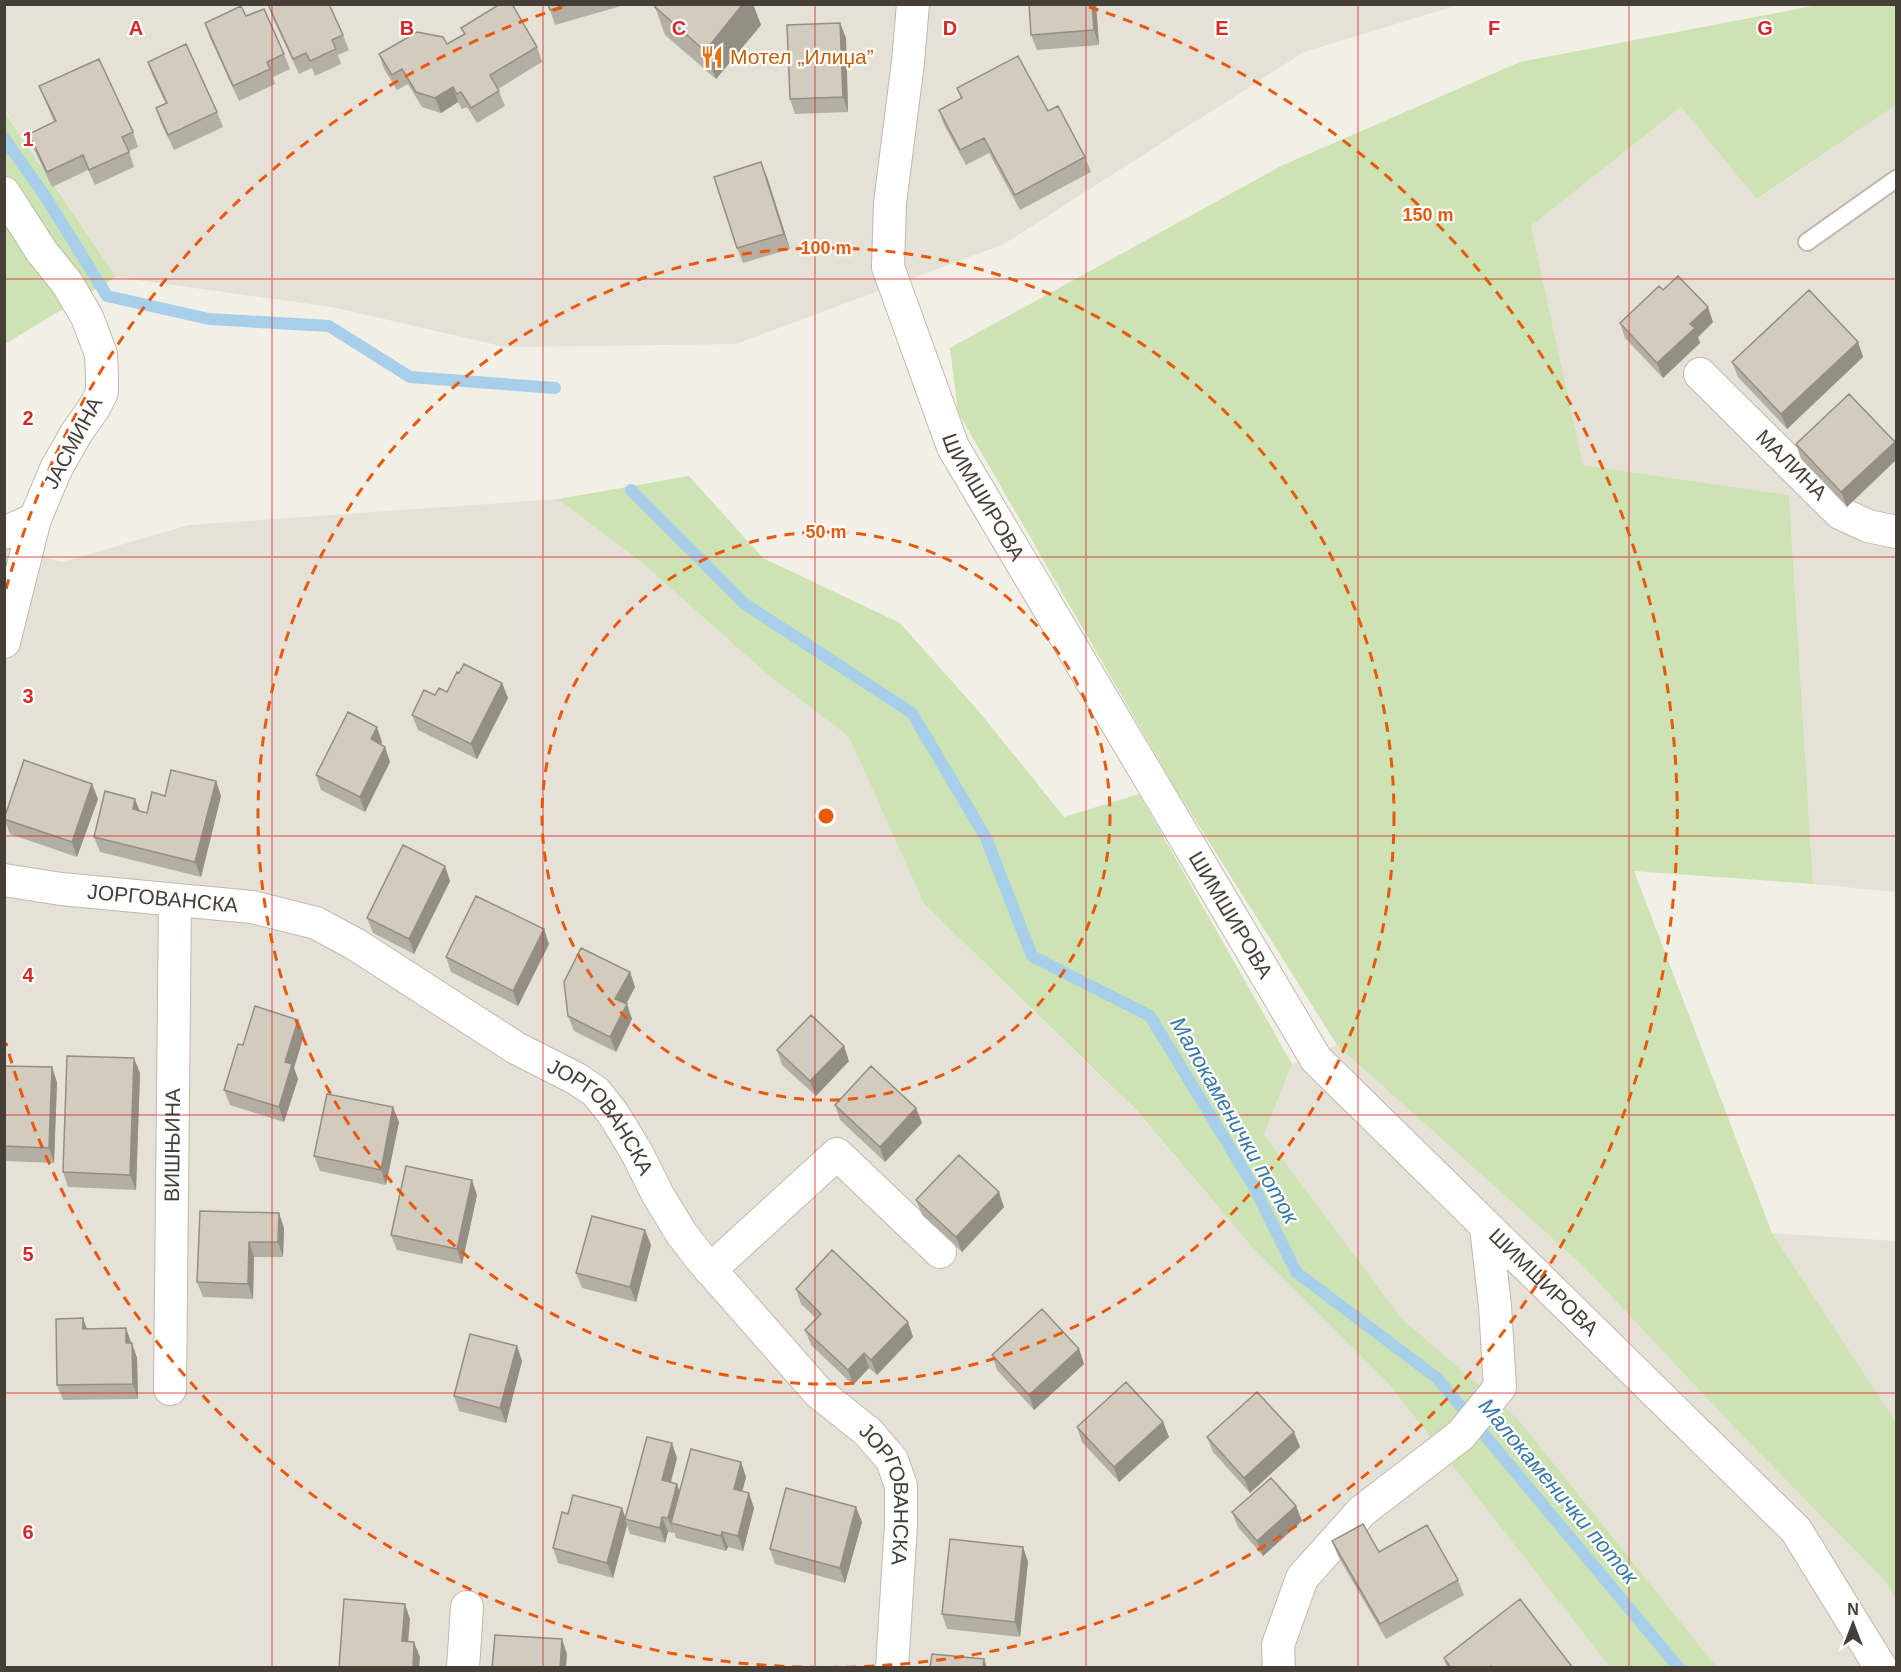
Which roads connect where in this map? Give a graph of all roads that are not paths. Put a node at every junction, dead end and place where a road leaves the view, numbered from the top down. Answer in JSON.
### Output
{"nodes":[{"id":1,"x":913,"y":4,"type":"edge"},
{"id":2,"x":1896,"y":179,"type":"edge"},
{"id":3,"x":4,"y":193,"type":"edge"},
{"id":4,"x":1807,"y":242,"type":"dead end"},
{"id":5,"x":1700,"y":374,"type":"dead end"},
{"id":6,"x":35,"y":519,"type":"junction"},
{"id":7,"x":1896,"y":532,"type":"edge"},
{"id":8,"x":4,"y":533,"type":"edge"},
{"id":9,"x":4,"y":642,"type":"edge"},
{"id":10,"x":4,"y":880,"type":"edge"},
{"id":11,"x":175,"y":900,"type":"junction"},
{"id":12,"x":1486,"y":1227,"type":"junction"},
{"id":13,"x":940,"y":1252,"type":"dead end"},
{"id":14,"x":710,"y":1270,"type":"junction"},
{"id":15,"x":170,"y":1389,"type":"dead end"},
{"id":16,"x":467,"y":1607,"type":"dead end"},
{"id":17,"x":463,"y":1668,"type":"edge"},
{"id":18,"x":892,"y":1668,"type":"edge"},
{"id":19,"x":1280,"y":1668,"type":"edge"},
{"id":20,"x":1881,"y":1668,"type":"edge"}],
"edges":[{"from":1,"to":12,"type":"street","name":"ШИМШИРОВА"},
{"from":2,"to":4,"type":"lane"},
{"from":3,"to":6,"type":"street","name":"ЈАСМИНА"},
{"from":5,"to":7,"type":"street","name":"МАЛИНА"},
{"from":6,"to":8,"type":"street"},
{"from":6,"to":9,"type":"street","name":"ЈАСМИНА"},
{"from":10,"to":11,"type":"street","name":"ЈОРГОВАНСКА"},
{"from":11,"to":14,"type":"street","name":"ЈОРГОВАНСКА"},
{"from":11,"to":15,"type":"street","name":"ВИШЊИНА"},
{"from":12,"to":19,"type":"street"},
{"from":12,"to":20,"type":"street","name":"ШИМШИРОВА"},
{"from":13,"to":14,"type":"street"},
{"from":14,"to":18,"type":"street","name":"ЈОРГОВАНСКА"},
{"from":16,"to":17,"type":"street"}]}
